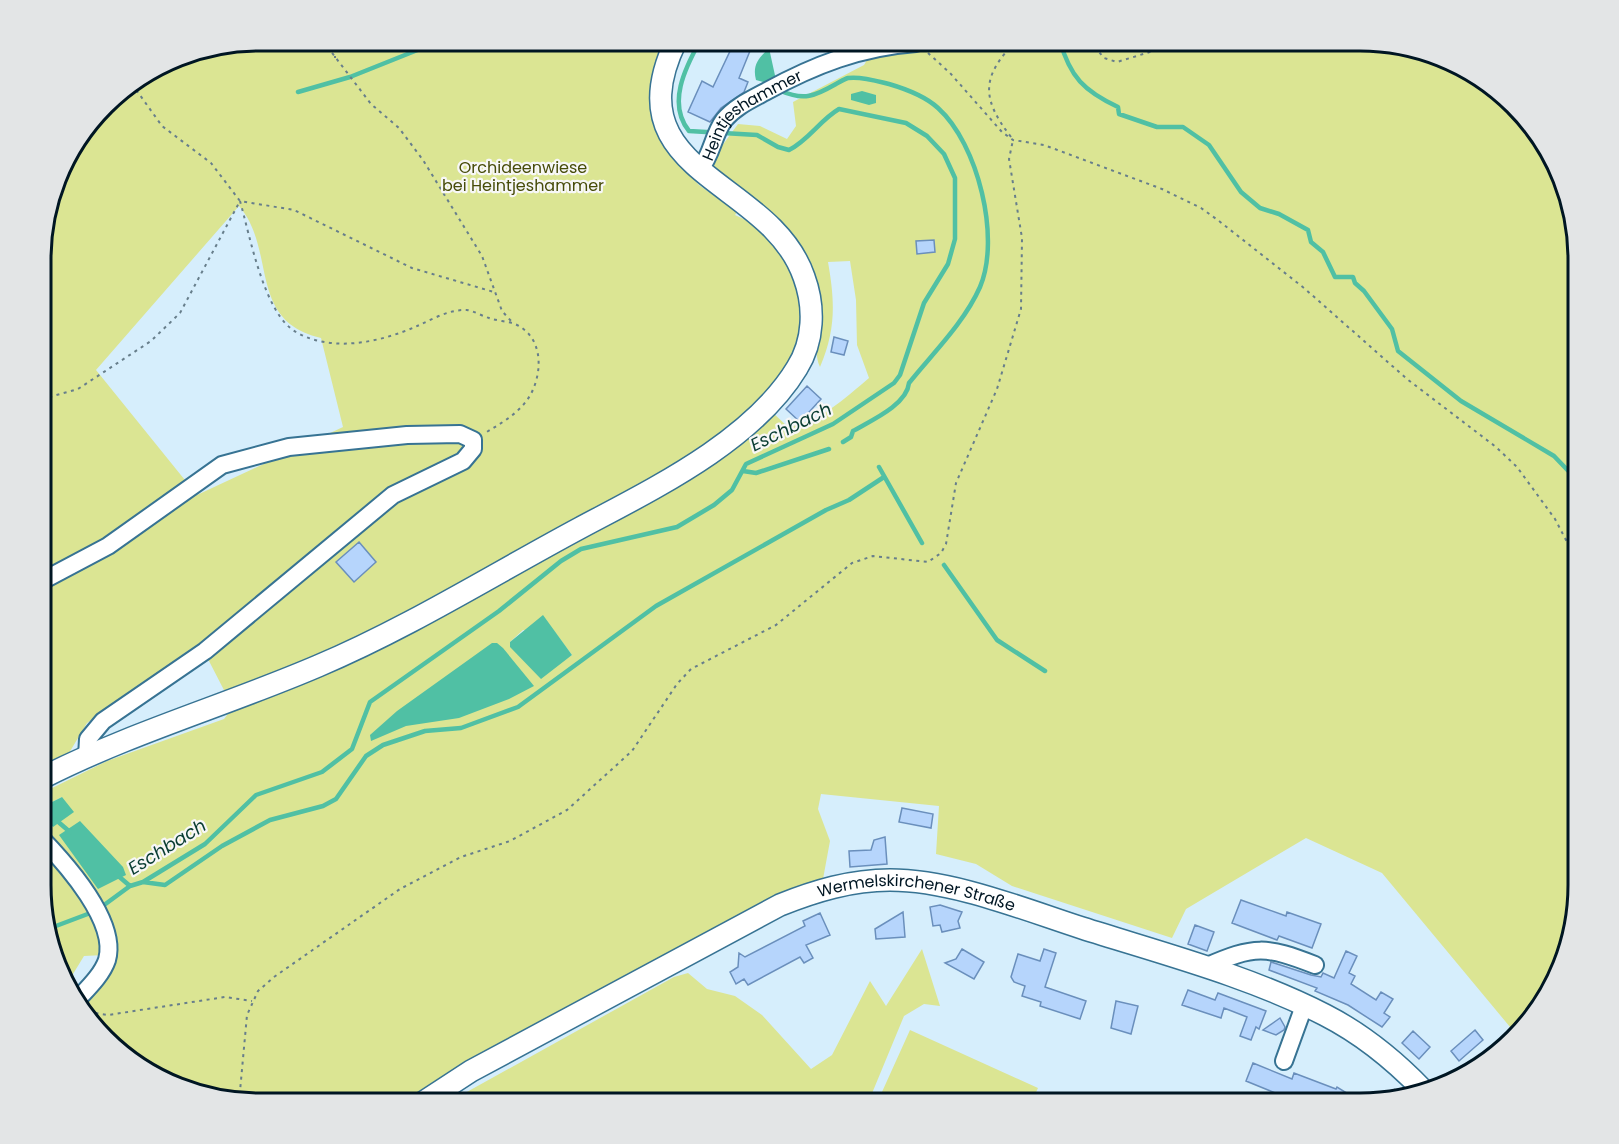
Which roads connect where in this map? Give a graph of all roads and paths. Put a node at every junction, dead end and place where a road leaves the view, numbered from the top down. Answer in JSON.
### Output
{"nodes":[{"id":1,"x":330,"y":51,"type":"edge"},
{"id":2,"x":335,"y":51,"type":"edge"},
{"id":3,"x":672,"y":51,"type":"edge"},
{"id":4,"x":861,"y":51,"type":"edge"},
{"id":5,"x":925,"y":51,"type":"edge"},
{"id":6,"x":1006,"y":51,"type":"edge"},
{"id":7,"x":1098,"y":51,"type":"edge"},
{"id":8,"x":1154,"y":51,"type":"edge"},
{"id":9,"x":335,"y":58,"type":"junction"},
{"id":10,"x":137,"y":91,"type":"edge"},
{"id":11,"x":1013,"y":140,"type":"junction"},
{"id":12,"x":700,"y":169,"type":"junction"},
{"id":13,"x":240,"y":201,"type":"junction"},
{"id":14,"x":494,"y":292,"type":"junction"},
{"id":15,"x":513,"y":323,"type":"junction"},
{"id":16,"x":51,"y":396,"type":"edge"},
{"id":17,"x":472,"y":440,"type":"junction"},
{"id":18,"x":1568,"y":544,"type":"edge"},
{"id":19,"x":51,"y":576,"type":"edge"},
{"id":20,"x":87,"y":757,"type":"junction"},
{"id":21,"x":51,"y":774,"type":"edge"},
{"id":22,"x":51,"y":850,"type":"edge"},
{"id":23,"x":1315,"y":966,"type":"dead end"},
{"id":24,"x":1205,"y":967,"type":"junction"},
{"id":25,"x":82,"y":993,"type":"edge"},
{"id":26,"x":252,"y":1001,"type":"junction"},
{"id":27,"x":1304,"y":1006,"type":"junction"},
{"id":28,"x":95,"y":1012,"type":"edge"},
{"id":29,"x":1284,"y":1061,"type":"dead end"},
{"id":30,"x":1417,"y":1085,"type":"edge"},
{"id":31,"x":240,"y":1092,"type":"edge"},
{"id":32,"x":437,"y":1093,"type":"edge"}],
"edges":[{"from":1,"to":9,"type":"path"},
{"from":2,"to":9,"type":"path"},
{"from":3,"to":12,"type":"main road"},
{"from":4,"to":12,"type":"street","name":"Heintjeshammer"},
{"from":5,"to":11,"type":"path"},
{"from":6,"to":11,"type":"path"},
{"from":7,"to":8,"type":"path"},
{"from":9,"to":14,"type":"path"},
{"from":10,"to":13,"type":"path"},
{"from":11,"to":18,"type":"path"},
{"from":11,"to":26,"type":"path"},
{"from":12,"to":20,"type":"main road"},
{"from":13,"to":14,"type":"path"},
{"from":13,"to":15,"type":"path"},
{"from":13,"to":16,"type":"path"},
{"from":14,"to":15,"type":"path"},
{"from":15,"to":17,"type":"path"},
{"from":17,"to":19,"type":"street"},
{"from":17,"to":20,"type":"street"},
{"from":20,"to":21,"type":"main road"},
{"from":22,"to":25,"type":"street"},
{"from":23,"to":24,"type":"street"},
{"from":24,"to":27,"type":"main road","name":"Wermelskirchener Straße"},
{"from":24,"to":32,"type":"main road","name":"Wermelskirchener Straße"},
{"from":26,"to":28,"type":"path"},
{"from":26,"to":31,"type":"path"},
{"from":27,"to":29,"type":"street"},
{"from":27,"to":30,"type":"main road","name":"Wermelskirchener Straße"}]}
